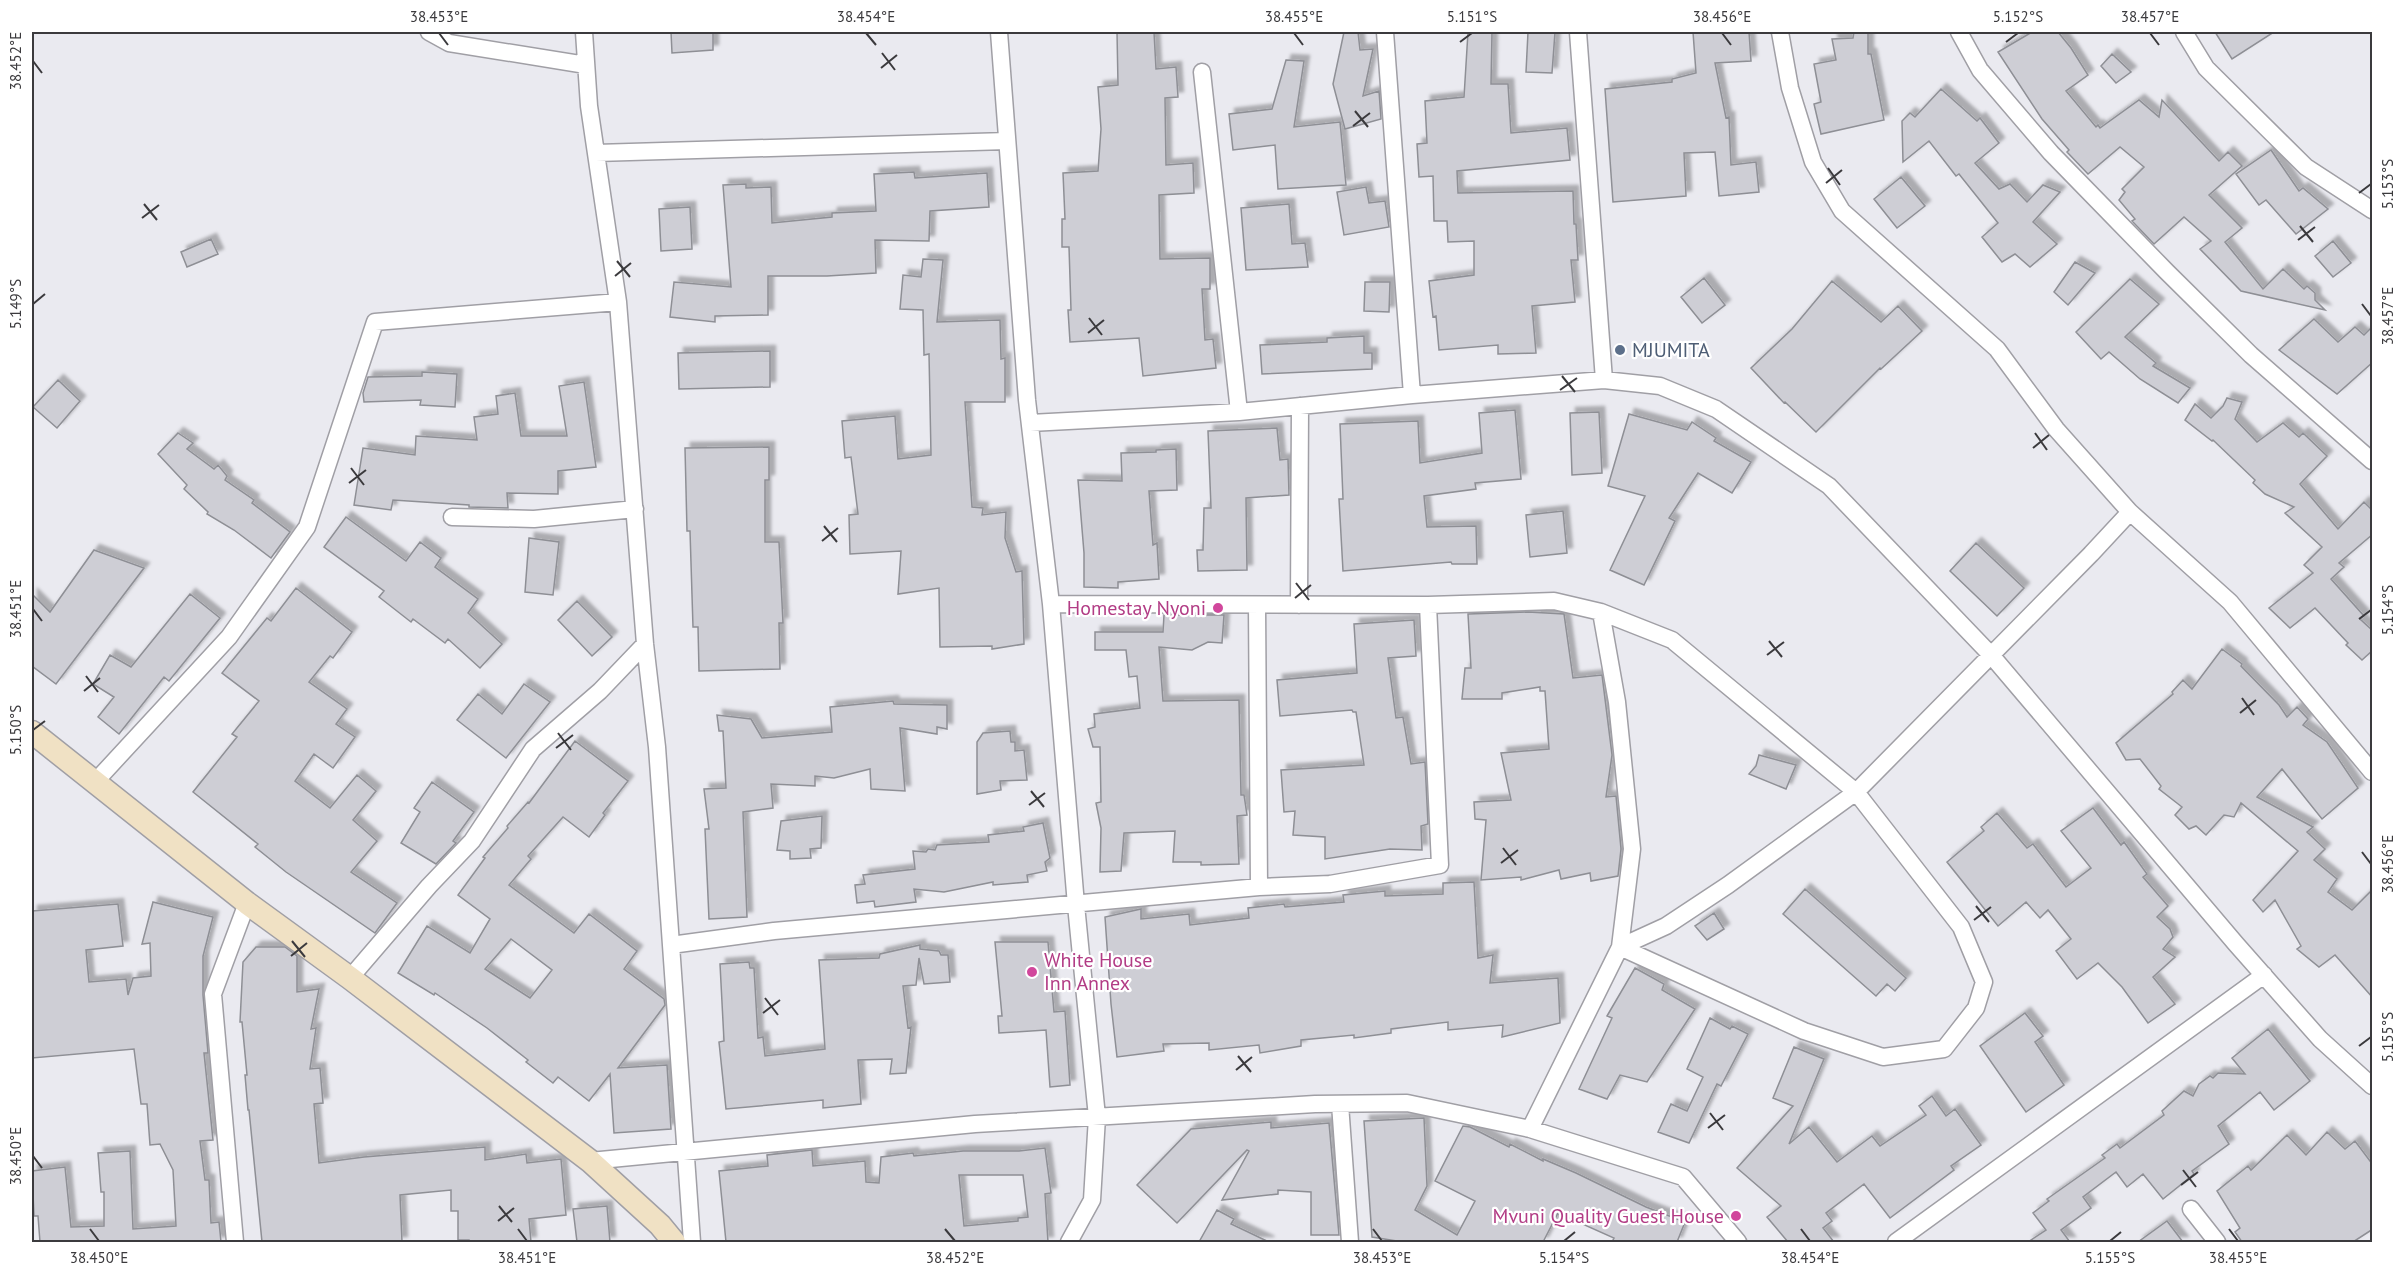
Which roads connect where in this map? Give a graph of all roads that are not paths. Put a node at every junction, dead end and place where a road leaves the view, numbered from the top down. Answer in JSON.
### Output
{"nodes":[{"id":1,"x":429,"y":32,"type":"edge"},
{"id":2,"x":584,"y":32,"type":"edge"},
{"id":3,"x":999,"y":32,"type":"edge"},
{"id":4,"x":1385,"y":32,"type":"edge"},
{"id":5,"x":1578,"y":32,"type":"edge"},
{"id":6,"x":1780,"y":32,"type":"edge"},
{"id":7,"x":1959,"y":32,"type":"edge"},
{"id":8,"x":2184,"y":32,"type":"edge"},
{"id":9,"x":586,"y":65,"type":"junction"},
{"id":10,"x":1202,"y":72,"type":"dead end"},
{"id":11,"x":1007,"y":141,"type":"junction"},
{"id":12,"x":596,"y":153,"type":"junction"},
{"id":13,"x":2373,"y":210,"type":"edge"},
{"id":14,"x":618,"y":302,"type":"junction"},
{"id":15,"x":1604,"y":380,"type":"junction"},
{"id":16,"x":1412,"y":395,"type":"junction"},
{"id":17,"x":1300,"y":406,"type":"junction"},
{"id":18,"x":1239,"y":412,"type":"junction"},
{"id":19,"x":1030,"y":423,"type":"junction"},
{"id":20,"x":2373,"y":461,"type":"edge"},
{"id":21,"x":635,"y":509,"type":"junction"},
{"id":22,"x":2130,"y":512,"type":"junction"},
{"id":23,"x":452,"y":517,"type":"dead end"},
{"id":24,"x":1051,"y":604,"type":"junction"},
{"id":25,"x":1257,"y":605,"type":"junction"},
{"id":26,"x":1299,"y":605,"type":"junction"},
{"id":27,"x":1428,"y":605,"type":"junction"},
{"id":28,"x":1601,"y":612,"type":"junction"},
{"id":29,"x":645,"y":644,"type":"junction"},
{"id":30,"x":1991,"y":655,"type":"junction"},
{"id":31,"x":32,"y":732,"type":"edge"},
{"id":32,"x":2373,"y":772,"type":"edge"},
{"id":33,"x":94,"y":782,"type":"junction"},
{"id":34,"x":1857,"y":792,"type":"junction"},
{"id":35,"x":1259,"y":887,"type":"junction"},
{"id":36,"x":247,"y":903,"type":"junction"},
{"id":37,"x":1076,"y":905,"type":"junction"},
{"id":38,"x":671,"y":945,"type":"junction"},
{"id":39,"x":1620,"y":948,"type":"junction"},
{"id":40,"x":2264,"y":975,"type":"junction"},
{"id":41,"x":350,"y":978,"type":"junction"},
{"id":42,"x":2373,"y":1086,"type":"edge"},
{"id":43,"x":1340,"y":1104,"type":"junction"},
{"id":44,"x":1097,"y":1117,"type":"junction"},
{"id":45,"x":1530,"y":1129,"type":"junction"},
{"id":46,"x":685,"y":1151,"type":"junction"},
{"id":47,"x":590,"y":1161,"type":"junction"},
{"id":48,"x":2191,"y":1209,"type":"dead end"},
{"id":49,"x":235,"y":1242,"type":"edge"},
{"id":50,"x":674,"y":1242,"type":"edge"},
{"id":51,"x":692,"y":1242,"type":"edge"},
{"id":52,"x":1069,"y":1242,"type":"edge"},
{"id":53,"x":1350,"y":1242,"type":"edge"},
{"id":54,"x":1738,"y":1242,"type":"edge"},
{"id":55,"x":1896,"y":1242,"type":"edge"},
{"id":56,"x":2217,"y":1242,"type":"edge"}],
"edges":[{"from":1,"to":9,"type":"street"},
{"from":2,"to":9,"type":"street"},
{"from":3,"to":11,"type":"street"},
{"from":4,"to":16,"type":"street"},
{"from":5,"to":15,"type":"street"},
{"from":6,"to":22,"type":"street"},
{"from":7,"to":20,"type":"street"},
{"from":8,"to":13,"type":"street"},
{"from":9,"to":12,"type":"street"},
{"from":10,"to":18,"type":"street"},
{"from":11,"to":12,"type":"street"},
{"from":11,"to":19,"type":"street"},
{"from":12,"to":14,"type":"street"},
{"from":14,"to":21,"type":"street"},
{"from":14,"to":33,"type":"street"},
{"from":15,"to":16,"type":"street"},
{"from":15,"to":30,"type":"street"},
{"from":16,"to":17,"type":"street"},
{"from":17,"to":18,"type":"street"},
{"from":17,"to":26,"type":"street"},
{"from":18,"to":19,"type":"street"},
{"from":19,"to":24,"type":"street"},
{"from":21,"to":23,"type":"street"},
{"from":21,"to":29,"type":"street"},
{"from":22,"to":30,"type":"street"},
{"from":22,"to":32,"type":"street"},
{"from":24,"to":25,"type":"street"},
{"from":24,"to":37,"type":"street"},
{"from":25,"to":26,"type":"street"},
{"from":25,"to":35,"type":"street"},
{"from":26,"to":27,"type":"street"},
{"from":27,"to":28,"type":"street"},
{"from":27,"to":35,"type":"street"},
{"from":28,"to":34,"type":"street"},
{"from":28,"to":39,"type":"street"},
{"from":29,"to":38,"type":"street"},
{"from":29,"to":41,"type":"street"},
{"from":30,"to":34,"type":"street"},
{"from":30,"to":40,"type":"street"},
{"from":31,"to":33,"type":"street"},
{"from":33,"to":36,"type":"street"},
{"from":34,"to":39,"type":"street"},
{"from":34,"to":39,"type":"street"},
{"from":35,"to":37,"type":"street"},
{"from":36,"to":41,"type":"street"},
{"from":36,"to":49,"type":"street"},
{"from":37,"to":38,"type":"street"},
{"from":37,"to":44,"type":"street"},
{"from":38,"to":46,"type":"street"},
{"from":39,"to":45,"type":"street"},
{"from":40,"to":42,"type":"street"},
{"from":40,"to":55,"type":"street"},
{"from":41,"to":47,"type":"street"},
{"from":43,"to":44,"type":"street"},
{"from":43,"to":45,"type":"street"},
{"from":43,"to":53,"type":"street"},
{"from":44,"to":46,"type":"street"},
{"from":44,"to":52,"type":"street"},
{"from":45,"to":54,"type":"street"},
{"from":46,"to":47,"type":"street"},
{"from":46,"to":51,"type":"street"},
{"from":47,"to":50,"type":"street"},
{"from":48,"to":56,"type":"street"}]}
